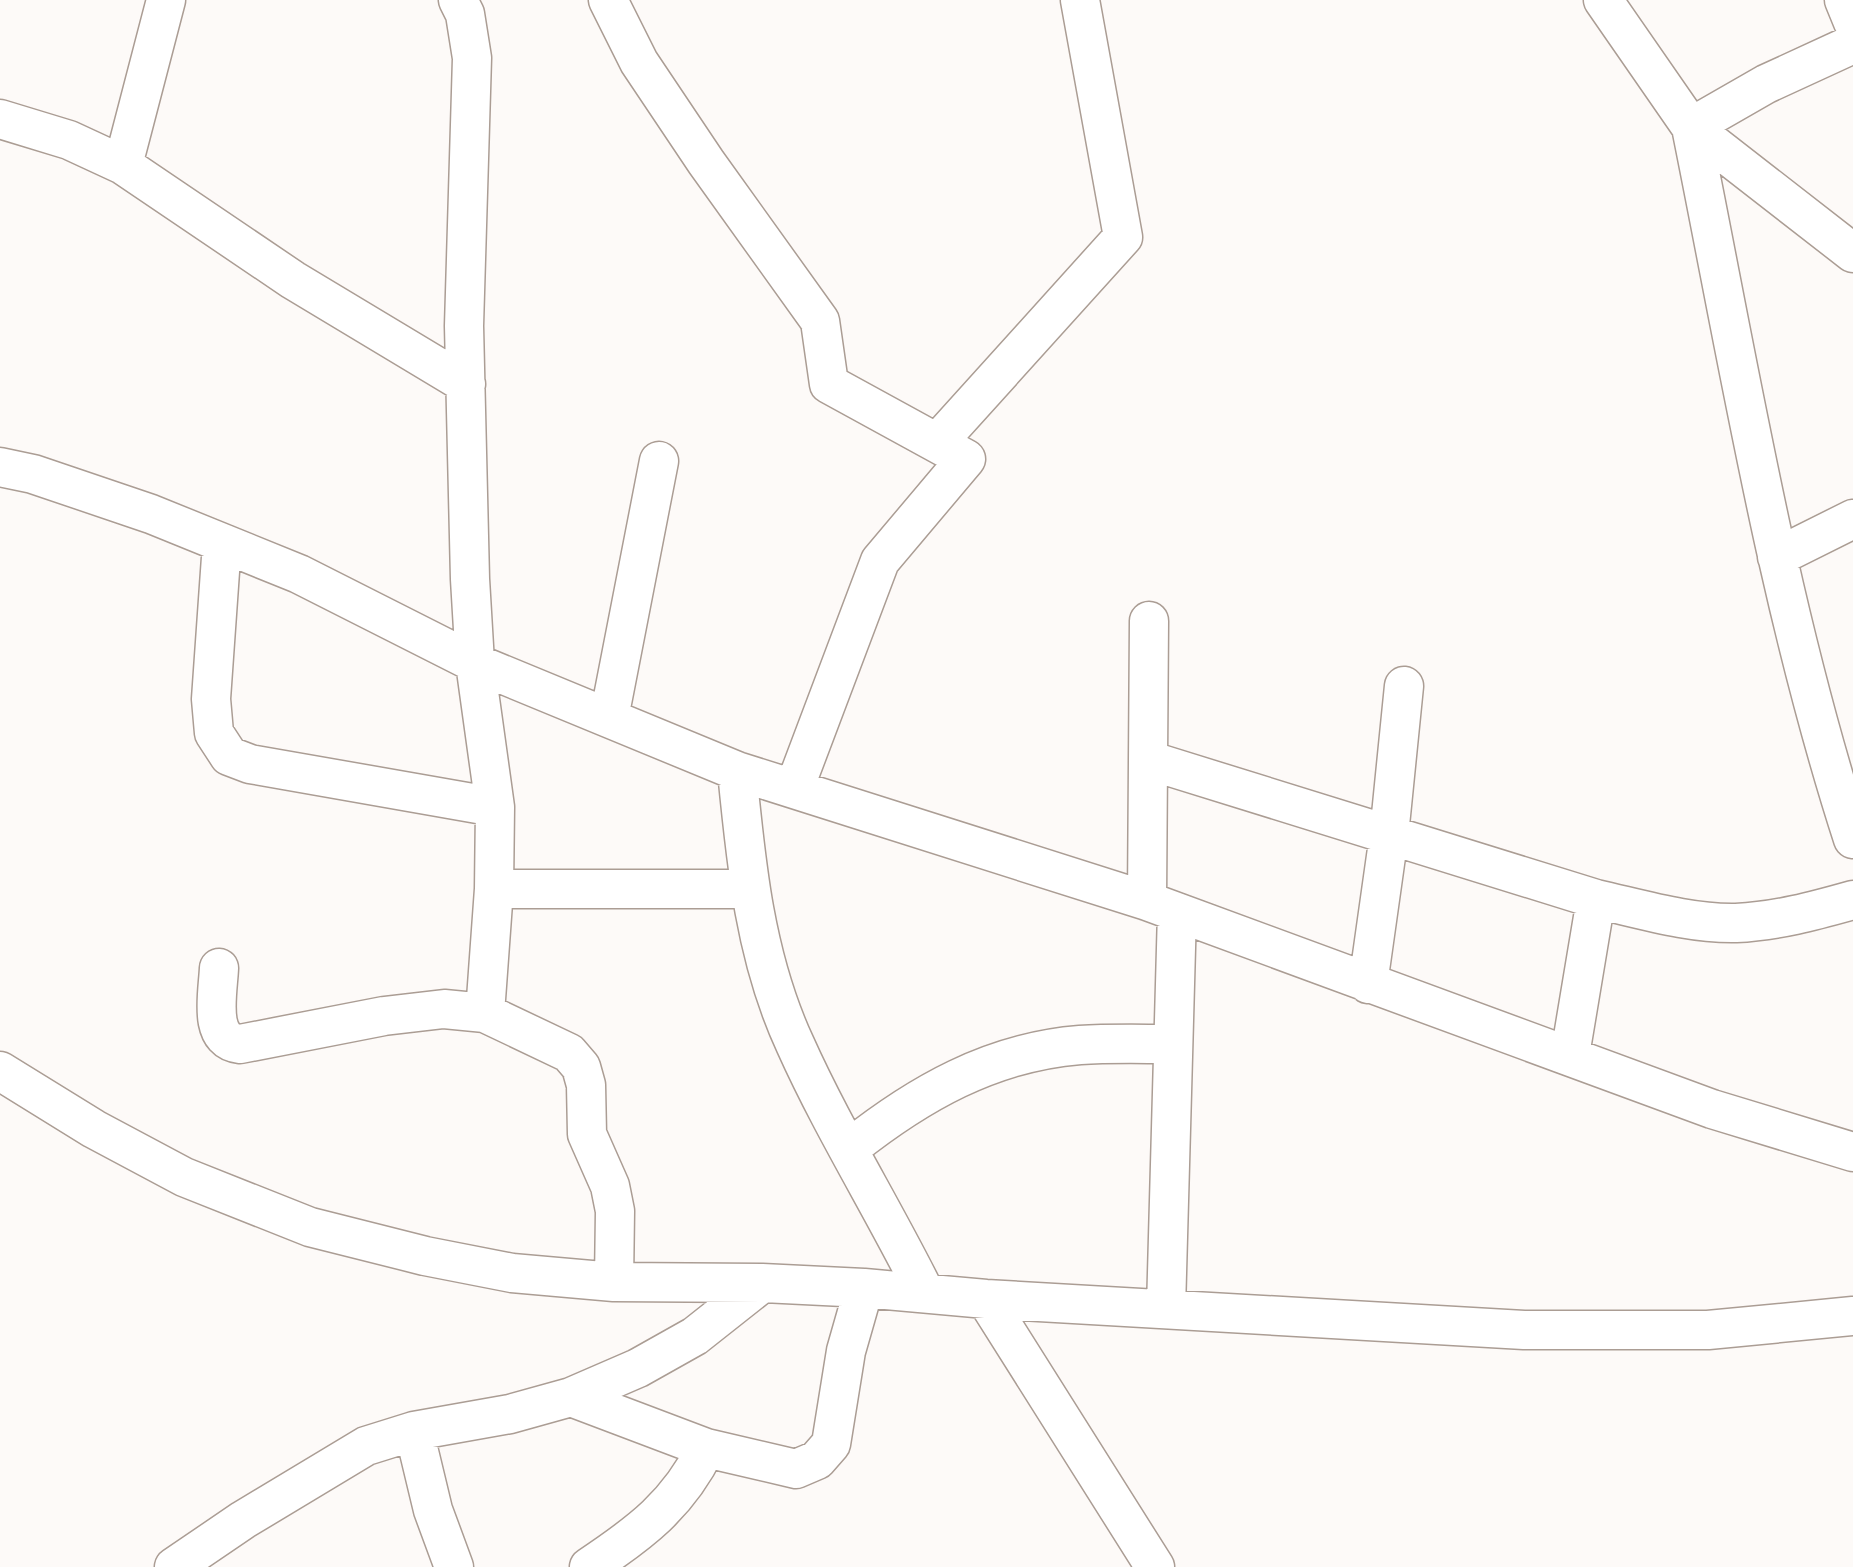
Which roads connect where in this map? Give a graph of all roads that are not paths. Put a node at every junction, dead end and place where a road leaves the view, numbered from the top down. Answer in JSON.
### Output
{"nodes":[{"id":1,"x":166,"y":0,"type":"edge"},
{"id":2,"x":458,"y":0,"type":"edge"},
{"id":3,"x":608,"y":0,"type":"edge"},
{"id":4,"x":1080,"y":0,"type":"edge"},
{"id":5,"x":1603,"y":0,"type":"edge"},
{"id":6,"x":1844,"y":0,"type":"edge"},
{"id":7,"x":1853,"y":22,"type":"edge"},
{"id":8,"x":1853,"y":44,"type":"edge"},
{"id":9,"x":0,"y":119,"type":"edge"},
{"id":10,"x":1690,"y":127,"type":"junction"},
{"id":11,"x":122,"y":165,"type":"junction"},
{"id":12,"x":1853,"y":253,"type":"edge"},
{"id":13,"x":466,"y":384,"type":"junction"},
{"id":14,"x":937,"y":443,"type":"junction"},
{"id":15,"x":659,"y":461,"type":"dead end"},
{"id":16,"x":0,"y":467,"type":"edge"},
{"id":17,"x":1853,"y":519,"type":"edge"},
{"id":18,"x":222,"y":543,"type":"junction"},
{"id":19,"x":1777,"y":557,"type":"junction"},
{"id":20,"x":1149,"y":621,"type":"dead end"},
{"id":21,"x":475,"y":663,"type":"junction"},
{"id":22,"x":1404,"y":686,"type":"dead end"},
{"id":23,"x":609,"y":718,"type":"junction"},
{"id":24,"x":1148,"y":760,"type":"junction"},
{"id":25,"x":1841,"y":762,"type":"edge"},
{"id":26,"x":737,"y":771,"type":"junction"},
{"id":27,"x":794,"y":789,"type":"junction"},
{"id":28,"x":495,"y":807,"type":"junction"},
{"id":29,"x":1390,"y":835,"type":"junction"},
{"id":30,"x":1853,"y":839,"type":"edge"},
{"id":31,"x":494,"y":889,"type":"junction"},
{"id":32,"x":748,"y":889,"type":"junction"},
{"id":33,"x":1596,"y":899,"type":"junction"},
{"id":34,"x":1853,"y":900,"type":"edge"},
{"id":35,"x":1162,"y":906,"type":"junction"},
{"id":36,"x":219,"y":968,"type":"dead end"},
{"id":37,"x":1368,"y":984,"type":"junction"},
{"id":38,"x":485,"y":1013,"type":"junction"},
{"id":39,"x":1171,"y":1044,"type":"junction"},
{"id":40,"x":1570,"y":1055,"type":"junction"},
{"id":41,"x":0,"y":1071,"type":"edge"},
{"id":42,"x":850,"y":1148,"type":"junction"},
{"id":43,"x":1853,"y":1152,"type":"edge"},
{"id":44,"x":614,"y":1282,"type":"junction"},
{"id":45,"x":762,"y":1283,"type":"junction"},
{"id":46,"x":864,"y":1288,"type":"junction"},
{"id":47,"x":925,"y":1293,"type":"junction"},
{"id":48,"x":986,"y":1299,"type":"junction"},
{"id":49,"x":1166,"y":1308,"type":"junction"},
{"id":50,"x":1853,"y":1316,"type":"edge"},
{"id":51,"x":571,"y":1397,"type":"junction"},
{"id":52,"x":414,"y":1431,"type":"junction"},
{"id":53,"x":706,"y":1448,"type":"junction"},
{"id":54,"x":174,"y":1567,"type":"edge"},
{"id":55,"x":454,"y":1567,"type":"edge"},
{"id":56,"x":589,"y":1567,"type":"edge"},
{"id":57,"x":1156,"y":1567,"type":"edge"}],
"edges":[{"from":1,"to":11,"type":"street"},
{"from":2,"to":13,"type":"street"},
{"from":3,"to":14,"type":"street"},
{"from":4,"to":14,"type":"street"},
{"from":5,"to":10,"type":"street"},
{"from":6,"to":7,"type":"street"},
{"from":8,"to":10,"type":"street"},
{"from":9,"to":11,"type":"street"},
{"from":10,"to":12,"type":"street"},
{"from":10,"to":19,"type":"street"},
{"from":11,"to":13,"type":"street"},
{"from":13,"to":21,"type":"street"},
{"from":14,"to":27,"type":"street"},
{"from":15,"to":23,"type":"street"},
{"from":16,"to":18,"type":"street"},
{"from":17,"to":19,"type":"street"},
{"from":18,"to":21,"type":"street"},
{"from":18,"to":28,"type":"street"},
{"from":19,"to":25,"type":"street"},
{"from":20,"to":24,"type":"street"},
{"from":21,"to":23,"type":"street"},
{"from":21,"to":28,"type":"street"},
{"from":22,"to":29,"type":"street"},
{"from":23,"to":26,"type":"street"},
{"from":24,"to":29,"type":"street"},
{"from":24,"to":35,"type":"street"},
{"from":25,"to":30,"type":"street"},
{"from":26,"to":27,"type":"street"},
{"from":26,"to":32,"type":"street"},
{"from":27,"to":35,"type":"street"},
{"from":28,"to":31,"type":"street"},
{"from":29,"to":33,"type":"street"},
{"from":29,"to":37,"type":"street"},
{"from":31,"to":32,"type":"street"},
{"from":31,"to":38,"type":"street"},
{"from":32,"to":42,"type":"street"},
{"from":33,"to":34,"type":"street"},
{"from":33,"to":40,"type":"street"},
{"from":35,"to":37,"type":"street"},
{"from":35,"to":39,"type":"street"},
{"from":36,"to":38,"type":"street"},
{"from":37,"to":40,"type":"street"},
{"from":38,"to":44,"type":"street"},
{"from":39,"to":42,"type":"street"},
{"from":39,"to":49,"type":"street"},
{"from":40,"to":43,"type":"street"},
{"from":41,"to":44,"type":"street"},
{"from":42,"to":47,"type":"street"},
{"from":44,"to":45,"type":"street"},
{"from":45,"to":46,"type":"street"},
{"from":45,"to":51,"type":"street"},
{"from":46,"to":47,"type":"street"},
{"from":46,"to":53,"type":"street"},
{"from":47,"to":48,"type":"street"},
{"from":48,"to":49,"type":"street"},
{"from":48,"to":57,"type":"street"},
{"from":49,"to":50,"type":"street"},
{"from":51,"to":52,"type":"street"},
{"from":51,"to":53,"type":"street"},
{"from":52,"to":54,"type":"street"},
{"from":52,"to":55,"type":"street"},
{"from":53,"to":56,"type":"street"}]}
